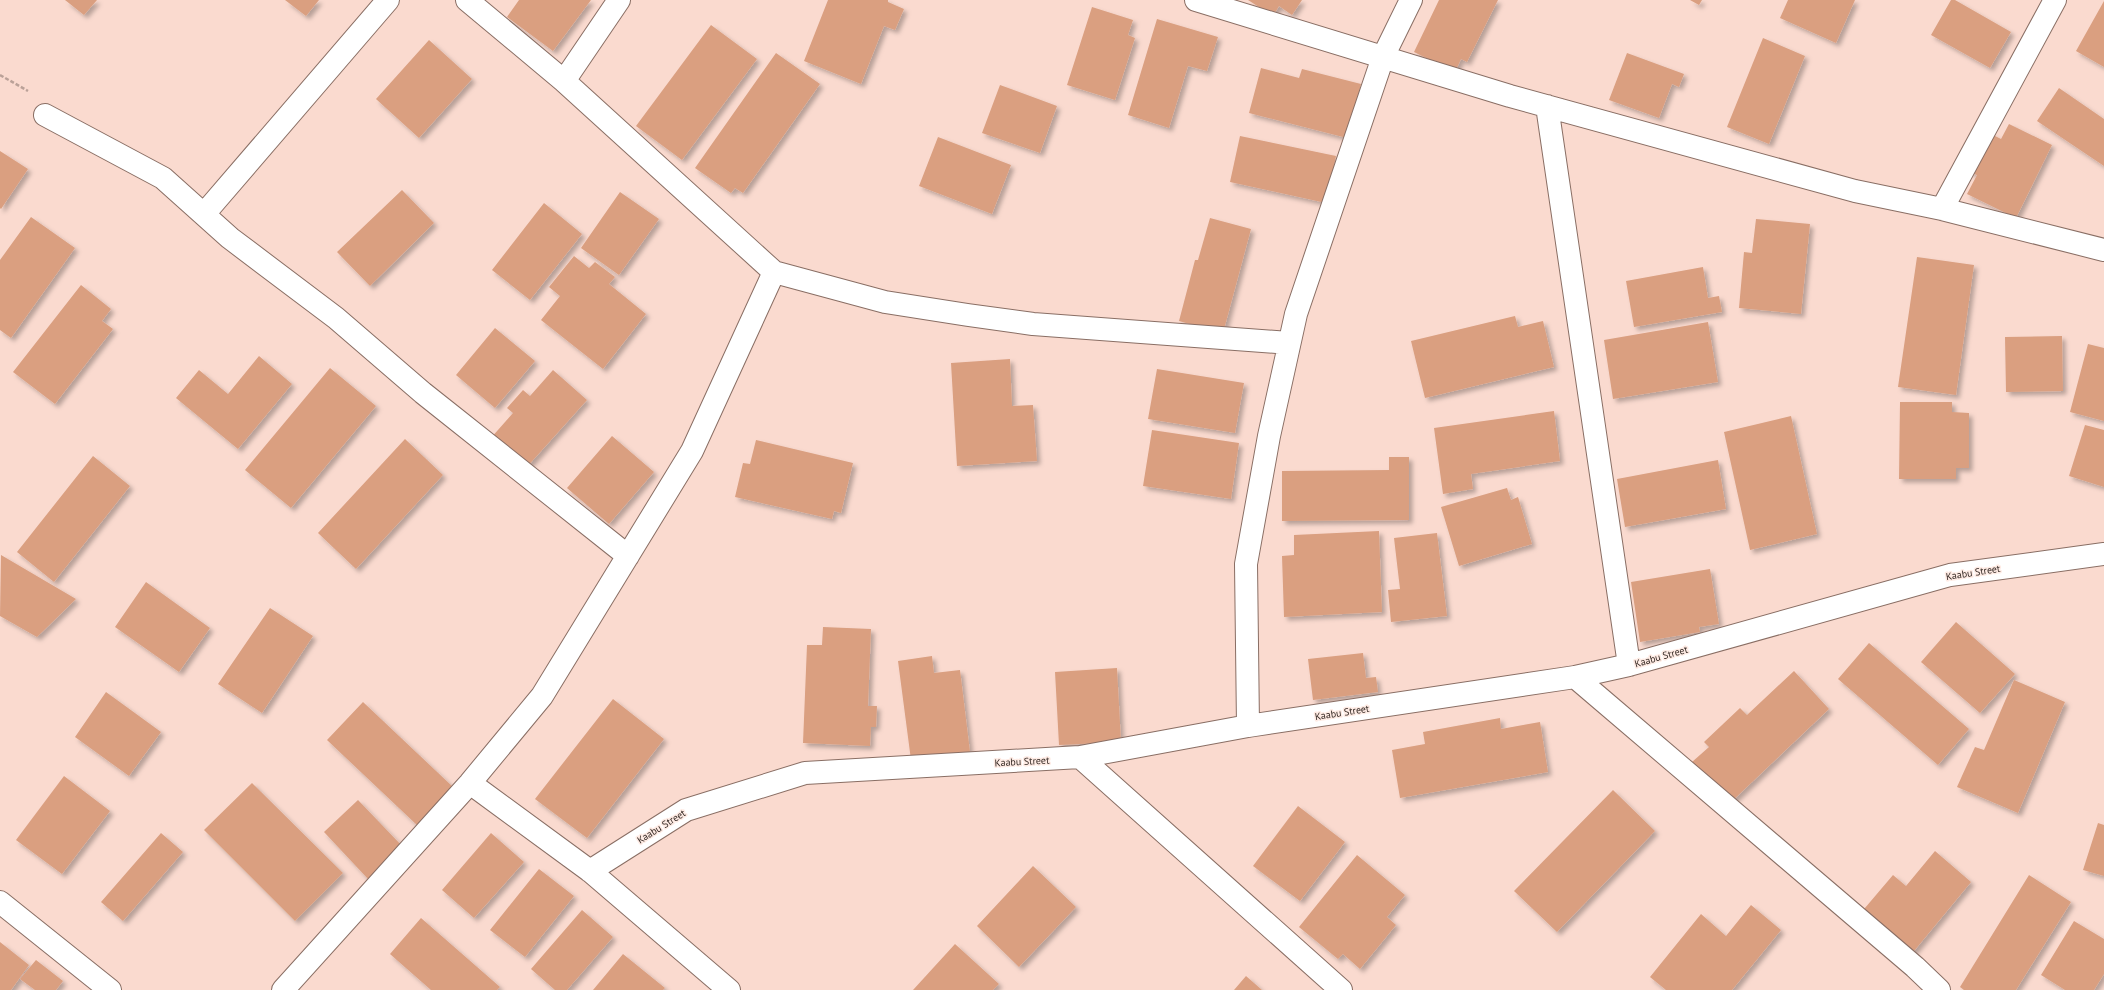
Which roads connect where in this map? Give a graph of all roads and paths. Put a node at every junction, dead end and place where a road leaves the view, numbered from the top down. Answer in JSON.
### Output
{"nodes":[{"id":1,"x":388,"y":0,"type":"edge"},
{"id":2,"x":467,"y":0,"type":"edge"},
{"id":3,"x":619,"y":0,"type":"edge"},
{"id":4,"x":1196,"y":0,"type":"edge"},
{"id":5,"x":1411,"y":0,"type":"edge"},
{"id":6,"x":2055,"y":0,"type":"edge"},
{"id":7,"x":1382,"y":57,"type":"junction"},
{"id":8,"x":564,"y":81,"type":"junction"},
{"id":9,"x":1547,"y":106,"type":"junction"},
{"id":10,"x":45,"y":115,"type":"dead end"},
{"id":11,"x":1942,"y":209,"type":"junction"},
{"id":12,"x":204,"y":214,"type":"junction"},
{"id":13,"x":2104,"y":250,"type":"edge"},
{"id":14,"x":774,"y":272,"type":"junction"},
{"id":15,"x":1289,"y":343,"type":"junction"},
{"id":16,"x":2104,"y":554,"type":"edge"},
{"id":17,"x":628,"y":556,"type":"junction"},
{"id":18,"x":1629,"y":665,"type":"junction"},
{"id":19,"x":1575,"y":677,"type":"junction"},
{"id":20,"x":1248,"y":726,"type":"junction"},
{"id":21,"x":1080,"y":757,"type":"junction"},
{"id":22,"x":470,"y":783,"type":"junction"},
{"id":23,"x":590,"y":870,"type":"junction"},
{"id":24,"x":0,"y":902,"type":"edge"},
{"id":25,"x":110,"y":990,"type":"edge"},
{"id":26,"x":283,"y":990,"type":"edge"},
{"id":27,"x":729,"y":990,"type":"edge"},
{"id":28,"x":1341,"y":990,"type":"edge"},
{"id":29,"x":1939,"y":990,"type":"edge"}],
"edges":[{"from":1,"to":12,"type":"street"},
{"from":2,"to":8,"type":"street"},
{"from":3,"to":8,"type":"street"},
{"from":4,"to":7,"type":"street"},
{"from":5,"to":7,"type":"street"},
{"from":6,"to":11,"type":"street"},
{"from":7,"to":9,"type":"street"},
{"from":7,"to":15,"type":"street"},
{"from":8,"to":14,"type":"street"},
{"from":9,"to":11,"type":"street"},
{"from":9,"to":18,"type":"street"},
{"from":10,"to":12,"type":"street"},
{"from":11,"to":13,"type":"street"},
{"from":12,"to":17,"type":"street"},
{"from":14,"to":15,"type":"street"},
{"from":14,"to":17,"type":"street"},
{"from":15,"to":20,"type":"street"},
{"from":16,"to":18,"type":"street","name":"Kaabu Street"},
{"from":17,"to":22,"type":"street"},
{"from":18,"to":19,"type":"street","name":"Kaabu Street"},
{"from":19,"to":20,"type":"street","name":"Kaabu Street"},
{"from":19,"to":29,"type":"street"},
{"from":20,"to":21,"type":"street","name":"Kaabu Street"},
{"from":21,"to":23,"type":"street","name":"Kaabu Street"},
{"from":21,"to":28,"type":"street"},
{"from":22,"to":23,"type":"street"},
{"from":22,"to":26,"type":"street"},
{"from":23,"to":27,"type":"street"},
{"from":24,"to":25,"type":"street"}]}
